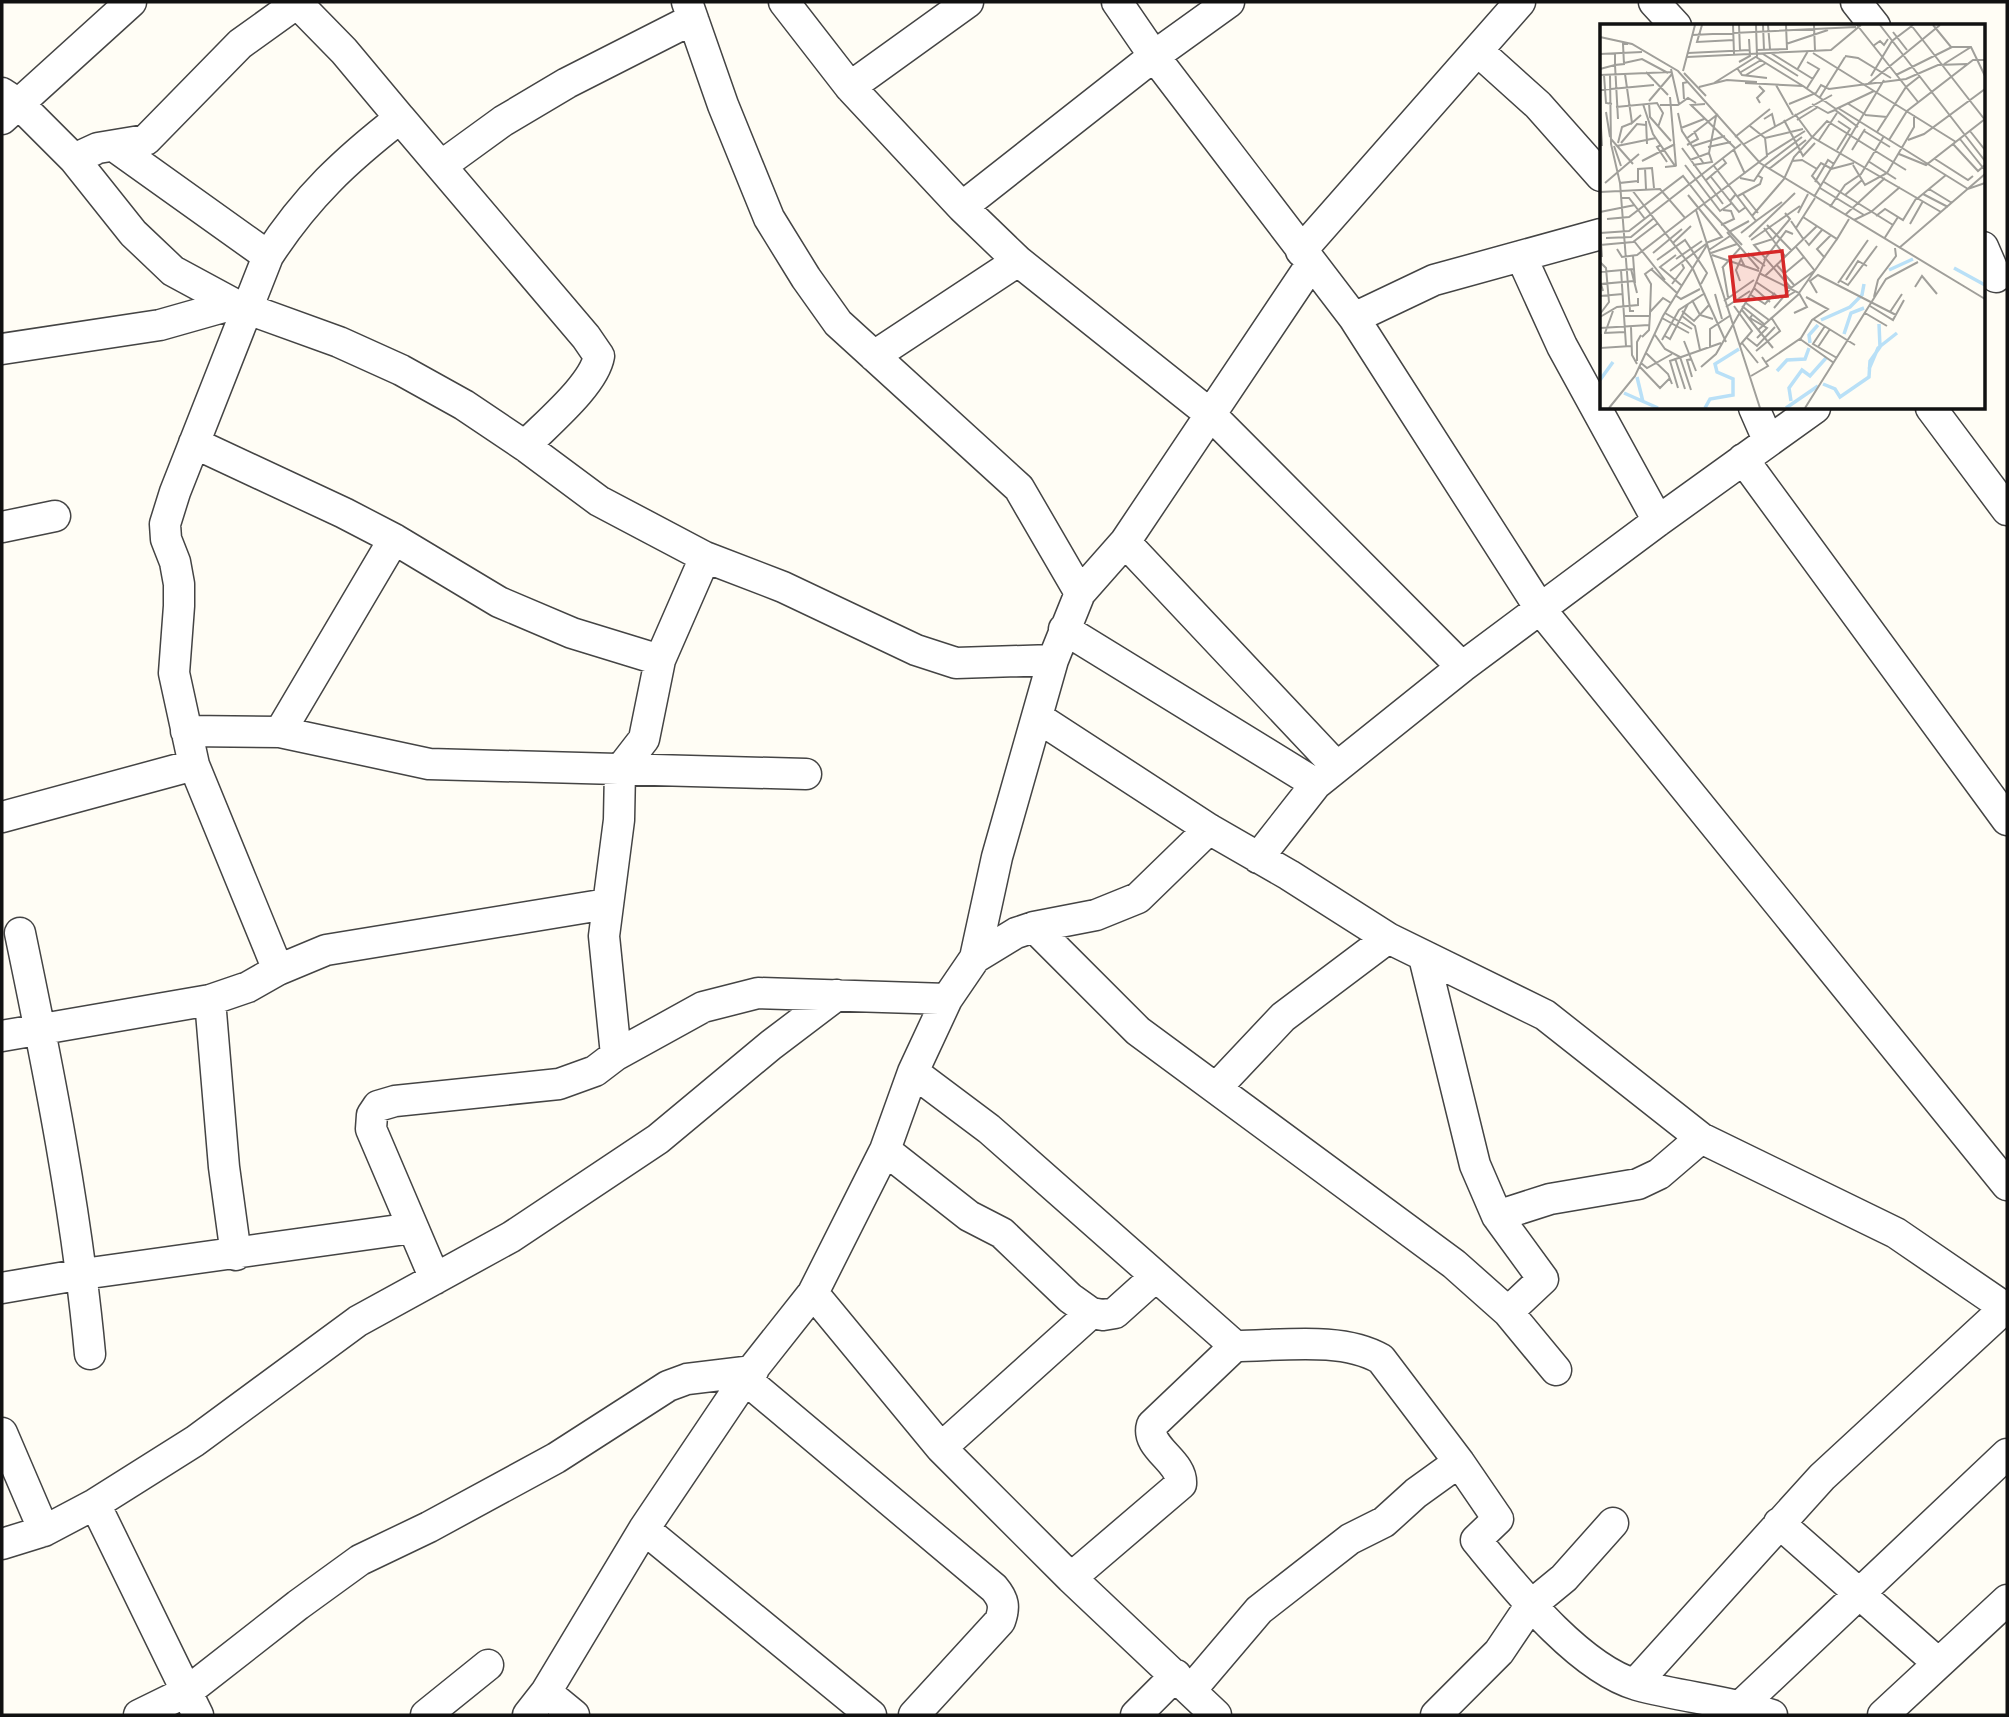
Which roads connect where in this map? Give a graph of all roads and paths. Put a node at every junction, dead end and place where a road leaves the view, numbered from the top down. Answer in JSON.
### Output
{"nodes":[{"id":1,"x":131,"y":2,"type":"edge"},
{"id":2,"x":297,"y":2,"type":"edge"},
{"id":3,"x":784,"y":2,"type":"edge"},
{"id":4,"x":968,"y":2,"type":"edge"},
{"id":5,"x":1117,"y":2,"type":"edge"},
{"id":6,"x":1229,"y":2,"type":"edge"},
{"id":7,"x":1520,"y":2,"type":"edge"},
{"id":8,"x":1654,"y":2,"type":"edge"},
{"id":9,"x":1856,"y":2,"type":"edge"},
{"id":10,"x":690,"y":10,"type":"edge"},
{"id":11,"x":1674,"y":24,"type":"edge"},
{"id":12,"x":1873,"y":24,"type":"edge"},
{"id":13,"x":1478,"y":51,"type":"junction"},
{"id":14,"x":1154,"y":56,"type":"junction"},
{"id":15,"x":850,"y":87,"type":"junction"},
{"id":16,"x":8,"y":105,"type":"edge"},
{"id":17,"x":400,"y":118,"type":"junction"},
{"id":18,"x":114,"y":146,"type":"junction"},
{"id":19,"x":74,"y":159,"type":"junction"},
{"id":20,"x":441,"y":166,"type":"junction"},
{"id":21,"x":1600,"y":175,"type":"edge"},
{"id":22,"x":962,"y":207,"type":"junction"},
{"id":23,"x":1600,"y":234,"type":"edge"},
{"id":24,"x":1984,"y":250,"type":"edge"},
{"id":25,"x":268,"y":256,"type":"junction"},
{"id":26,"x":1521,"y":256,"type":"junction"},
{"id":27,"x":1306,"y":257,"type":"junction"},
{"id":28,"x":1017,"y":261,"type":"junction"},
{"id":29,"x":1995,"y":278,"type":"edge"},
{"id":30,"x":241,"y":307,"type":"junction"},
{"id":31,"x":1354,"y":318,"type":"junction"},
{"id":32,"x":2,"y":349,"type":"edge"},
{"id":33,"x":874,"y":356,"type":"junction"},
{"id":34,"x":1755,"y":410,"type":"edge"},
{"id":35,"x":1812,"y":410,"type":"edge"},
{"id":36,"x":1932,"y":410,"type":"edge"},
{"id":37,"x":1210,"y":414,"type":"junction"},
{"id":38,"x":1768,"y":440,"type":"junction"},
{"id":39,"x":194,"y":443,"type":"junction"},
{"id":40,"x":525,"y":446,"type":"junction"},
{"id":41,"x":1744,"y":458,"type":"junction"},
{"id":42,"x":2007,"y":510,"type":"edge"},
{"id":43,"x":55,"y":516,"type":"dead end"},
{"id":44,"x":1658,"y":521,"type":"junction"},
{"id":45,"x":2,"y":527,"type":"edge"},
{"id":46,"x":394,"y":539,"type":"junction"},
{"id":47,"x":1125,"y":542,"type":"junction"},
{"id":48,"x":705,"y":557,"type":"junction"},
{"id":49,"x":1080,"y":593,"type":"junction"},
{"id":50,"x":1541,"y":610,"type":"junction"},
{"id":51,"x":1064,"y":629,"type":"junction"},
{"id":52,"x":660,"y":660,"type":"junction"},
{"id":53,"x":1053,"y":660,"type":"junction"},
{"id":54,"x":1462,"y":667,"type":"junction"},
{"id":55,"x":1037,"y":718,"type":"junction"},
{"id":56,"x":186,"y":731,"type":"junction"},
{"id":57,"x":279,"y":732,"type":"junction"},
{"id":58,"x":194,"y":765,"type":"junction"},
{"id":59,"x":620,"y":770,"type":"junction"},
{"id":60,"x":806,"y":774,"type":"dead end"},
{"id":61,"x":1327,"y":776,"type":"junction"},
{"id":62,"x":2,"y":817,"type":"edge"},
{"id":63,"x":2007,"y":820,"type":"edge"},
{"id":64,"x":1209,"y":829,"type":"junction"},
{"id":65,"x":1258,"y":858,"type":"junction"},
{"id":66,"x":607,"y":904,"type":"junction"},
{"id":67,"x":1034,"y":927,"type":"junction"},
{"id":68,"x":20,"y":933,"type":"dead end"},
{"id":69,"x":1388,"y":938,"type":"junction"},
{"id":70,"x":1424,"y":957,"type":"junction"},
{"id":71,"x":975,"y":958,"type":"junction"},
{"id":72,"x":278,"y":970,"type":"junction"},
{"id":73,"x":837,"y":995,"type":"junction"},
{"id":74,"x":947,"y":999,"type":"junction"},
{"id":75,"x":210,"y":1000,"type":"junction"},
{"id":76,"x":40,"y":1029,"type":"junction"},
{"id":77,"x":2,"y":1036,"type":"edge"},
{"id":78,"x":616,"y":1055,"type":"junction"},
{"id":79,"x":913,"y":1072,"type":"junction"},
{"id":80,"x":1217,"y":1087,"type":"junction"},
{"id":81,"x":1701,"y":1138,"type":"junction"},
{"id":82,"x":885,"y":1150,"type":"junction"},
{"id":83,"x":2007,"y":1185,"type":"edge"},
{"id":84,"x":1496,"y":1216,"type":"junction"},
{"id":85,"x":413,"y":1228,"type":"junction"},
{"id":86,"x":236,"y":1255,"type":"junction"},
{"id":87,"x":83,"y":1275,"type":"junction"},
{"id":88,"x":1155,"y":1277,"type":"junction"},
{"id":89,"x":435,"y":1279,"type":"junction"},
{"id":90,"x":2,"y":1288,"type":"edge"},
{"id":91,"x":813,"y":1293,"type":"junction"},
{"id":92,"x":2006,"y":1308,"type":"edge"},
{"id":93,"x":1508,"y":1312,"type":"junction"},
{"id":94,"x":1091,"y":1313,"type":"junction"},
{"id":95,"x":1235,"y":1346,"type":"junction"},
{"id":96,"x":90,"y":1354,"type":"dead end"},
{"id":97,"x":1556,"y":1370,"type":"dead end"},
{"id":98,"x":749,"y":1375,"type":"junction"},
{"id":99,"x":2,"y":1433,"type":"edge"},
{"id":100,"x":941,"y":1448,"type":"junction"},
{"id":101,"x":2007,"y":1454,"type":"edge"},
{"id":102,"x":1459,"y":1462,"type":"junction"},
{"id":103,"x":95,"y":1504,"type":"junction"},
{"id":104,"x":1614,"y":1523,"type":"dead end"},
{"id":105,"x":1779,"y":1523,"type":"junction"},
{"id":106,"x":644,"y":1529,"type":"junction"},
{"id":107,"x":44,"y":1531,"type":"junction"},
{"id":108,"x":2,"y":1544,"type":"edge"},
{"id":109,"x":1071,"y":1578,"type":"junction"},
{"id":110,"x":1859,"y":1593,"type":"junction"},
{"id":111,"x":2007,"y":1600,"type":"edge"},
{"id":112,"x":1530,"y":1606,"type":"junction"},
{"id":113,"x":1938,"y":1663,"type":"junction"},
{"id":114,"x":488,"y":1665,"type":"dead end"},
{"id":115,"x":1184,"y":1683,"type":"junction"},
{"id":116,"x":1635,"y":1684,"type":"junction"},
{"id":117,"x":546,"y":1692,"type":"junction"},
{"id":118,"x":193,"y":1703,"type":"edge"},
{"id":119,"x":1736,"y":1710,"type":"edge"},
{"id":120,"x":139,"y":1715,"type":"edge"},
{"id":121,"x":426,"y":1715,"type":"edge"},
{"id":122,"x":528,"y":1715,"type":"edge"},
{"id":123,"x":574,"y":1715,"type":"edge"},
{"id":124,"x":871,"y":1715,"type":"edge"},
{"id":125,"x":914,"y":1715,"type":"edge"},
{"id":126,"x":1136,"y":1715,"type":"edge"},
{"id":127,"x":1216,"y":1715,"type":"edge"},
{"id":128,"x":1436,"y":1715,"type":"edge"},
{"id":129,"x":1772,"y":1715,"type":"edge"},
{"id":130,"x":1883,"y":1715,"type":"edge"}],
"edges":[{"from":1,"to":16,"type":"street"},
{"from":2,"to":17,"type":"street"},
{"from":2,"to":18,"type":"street"},
{"from":3,"to":15,"type":"street"},
{"from":4,"to":15,"type":"street"},
{"from":5,"to":14,"type":"street"},
{"from":6,"to":14,"type":"street"},
{"from":7,"to":13,"type":"street"},
{"from":8,"to":11,"type":"street"},
{"from":9,"to":12,"type":"street"},
{"from":10,"to":20,"type":"street"},
{"from":10,"to":33,"type":"street"},
{"from":13,"to":21,"type":"street"},
{"from":13,"to":27,"type":"street"},
{"from":14,"to":22,"type":"street"},
{"from":14,"to":27,"type":"street"},
{"from":15,"to":22,"type":"street"},
{"from":16,"to":19,"type":"street"},
{"from":17,"to":20,"type":"street"},
{"from":17,"to":25,"type":"street"},
{"from":18,"to":19,"type":"street"},
{"from":18,"to":25,"type":"street"},
{"from":19,"to":30,"type":"street"},
{"from":20,"to":40,"type":"street"},
{"from":22,"to":28,"type":"street"},
{"from":23,"to":26,"type":"street"},
{"from":24,"to":29,"type":"street"},
{"from":25,"to":30,"type":"street"},
{"from":26,"to":31,"type":"street"},
{"from":26,"to":44,"type":"street"},
{"from":27,"to":31,"type":"street"},
{"from":27,"to":37,"type":"street"},
{"from":28,"to":33,"type":"street"},
{"from":28,"to":37,"type":"street"},
{"from":30,"to":32,"type":"street"},
{"from":30,"to":39,"type":"street"},
{"from":30,"to":40,"type":"street"},
{"from":31,"to":50,"type":"street"},
{"from":33,"to":49,"type":"street"},
{"from":34,"to":38,"type":"street"},
{"from":35,"to":38,"type":"street"},
{"from":36,"to":42,"type":"street"},
{"from":37,"to":47,"type":"street"},
{"from":37,"to":54,"type":"street"},
{"from":38,"to":41,"type":"street"},
{"from":39,"to":46,"type":"street"},
{"from":39,"to":56,"type":"street"},
{"from":40,"to":48,"type":"street"},
{"from":41,"to":44,"type":"street"},
{"from":41,"to":63,"type":"street"},
{"from":43,"to":45,"type":"street"},
{"from":44,"to":50,"type":"street"},
{"from":46,"to":52,"type":"street"},
{"from":46,"to":57,"type":"street"},
{"from":47,"to":49,"type":"street"},
{"from":47,"to":61,"type":"street"},
{"from":48,"to":52,"type":"street"},
{"from":48,"to":53,"type":"street"},
{"from":49,"to":51,"type":"street"},
{"from":50,"to":54,"type":"street"},
{"from":50,"to":83,"type":"street"},
{"from":51,"to":53,"type":"street"},
{"from":51,"to":61,"type":"street"},
{"from":52,"to":59,"type":"street"},
{"from":53,"to":55,"type":"street"},
{"from":54,"to":61,"type":"street"},
{"from":55,"to":64,"type":"street"},
{"from":55,"to":71,"type":"street"},
{"from":56,"to":57,"type":"street"},
{"from":56,"to":58,"type":"street"},
{"from":57,"to":59,"type":"street"},
{"from":58,"to":62,"type":"street"},
{"from":58,"to":72,"type":"street"},
{"from":59,"to":60,"type":"street"},
{"from":59,"to":66,"type":"street"},
{"from":61,"to":65,"type":"street"},
{"from":64,"to":65,"type":"street"},
{"from":64,"to":67,"type":"street"},
{"from":65,"to":69,"type":"street"},
{"from":66,"to":72,"type":"street"},
{"from":66,"to":78,"type":"street"},
{"from":67,"to":71,"type":"street"},
{"from":67,"to":80,"type":"street"},
{"from":68,"to":76,"type":"street"},
{"from":69,"to":70,"type":"street"},
{"from":69,"to":80,"type":"street"},
{"from":70,"to":81,"type":"street"},
{"from":70,"to":84,"type":"street"},
{"from":71,"to":74,"type":"street"},
{"from":72,"to":75,"type":"street"},
{"from":73,"to":74,"type":"street"},
{"from":73,"to":78,"type":"street"},
{"from":73,"to":89,"type":"street"},
{"from":74,"to":79,"type":"street"},
{"from":75,"to":76,"type":"street"},
{"from":75,"to":86,"type":"street"},
{"from":76,"to":77,"type":"street"},
{"from":76,"to":87,"type":"street"},
{"from":78,"to":85,"type":"street"},
{"from":79,"to":82,"type":"street"},
{"from":79,"to":88,"type":"street"},
{"from":80,"to":93,"type":"street"},
{"from":81,"to":84,"type":"street"},
{"from":81,"to":92,"type":"street"},
{"from":82,"to":91,"type":"street"},
{"from":82,"to":94,"type":"street"},
{"from":84,"to":93,"type":"street"},
{"from":85,"to":86,"type":"street"},
{"from":85,"to":89,"type":"street"},
{"from":86,"to":87,"type":"street"},
{"from":87,"to":90,"type":"street"},
{"from":87,"to":96,"type":"street"},
{"from":88,"to":94,"type":"street"},
{"from":88,"to":95,"type":"street"},
{"from":89,"to":103,"type":"street"},
{"from":91,"to":98,"type":"street"},
{"from":91,"to":100,"type":"street"},
{"from":92,"to":105,"type":"street"},
{"from":93,"to":97,"type":"street"},
{"from":94,"to":100,"type":"street"},
{"from":95,"to":102,"type":"street"},
{"from":95,"to":109,"type":"street"},
{"from":98,"to":106,"type":"street"},
{"from":98,"to":118,"type":"street"},
{"from":98,"to":125,"type":"street"},
{"from":99,"to":107,"type":"street"},
{"from":100,"to":109,"type":"street"},
{"from":101,"to":110,"type":"street"},
{"from":102,"to":112,"type":"street"},
{"from":102,"to":115,"type":"street"},
{"from":103,"to":107,"type":"street"},
{"from":103,"to":118,"type":"street"},
{"from":104,"to":112,"type":"street"},
{"from":105,"to":110,"type":"street"},
{"from":105,"to":116,"type":"street"},
{"from":106,"to":117,"type":"street"},
{"from":106,"to":124,"type":"street"},
{"from":107,"to":108,"type":"street"},
{"from":109,"to":115,"type":"street"},
{"from":110,"to":113,"type":"street"},
{"from":110,"to":119,"type":"street"},
{"from":111,"to":113,"type":"street"},
{"from":112,"to":116,"type":"street"},
{"from":112,"to":128,"type":"street"},
{"from":113,"to":130,"type":"street"},
{"from":114,"to":121,"type":"street"},
{"from":115,"to":126,"type":"street"},
{"from":115,"to":127,"type":"street"},
{"from":116,"to":119,"type":"street"},
{"from":117,"to":122,"type":"street"},
{"from":117,"to":123,"type":"street"},
{"from":118,"to":120,"type":"street"},
{"from":119,"to":129,"type":"street"}]}
